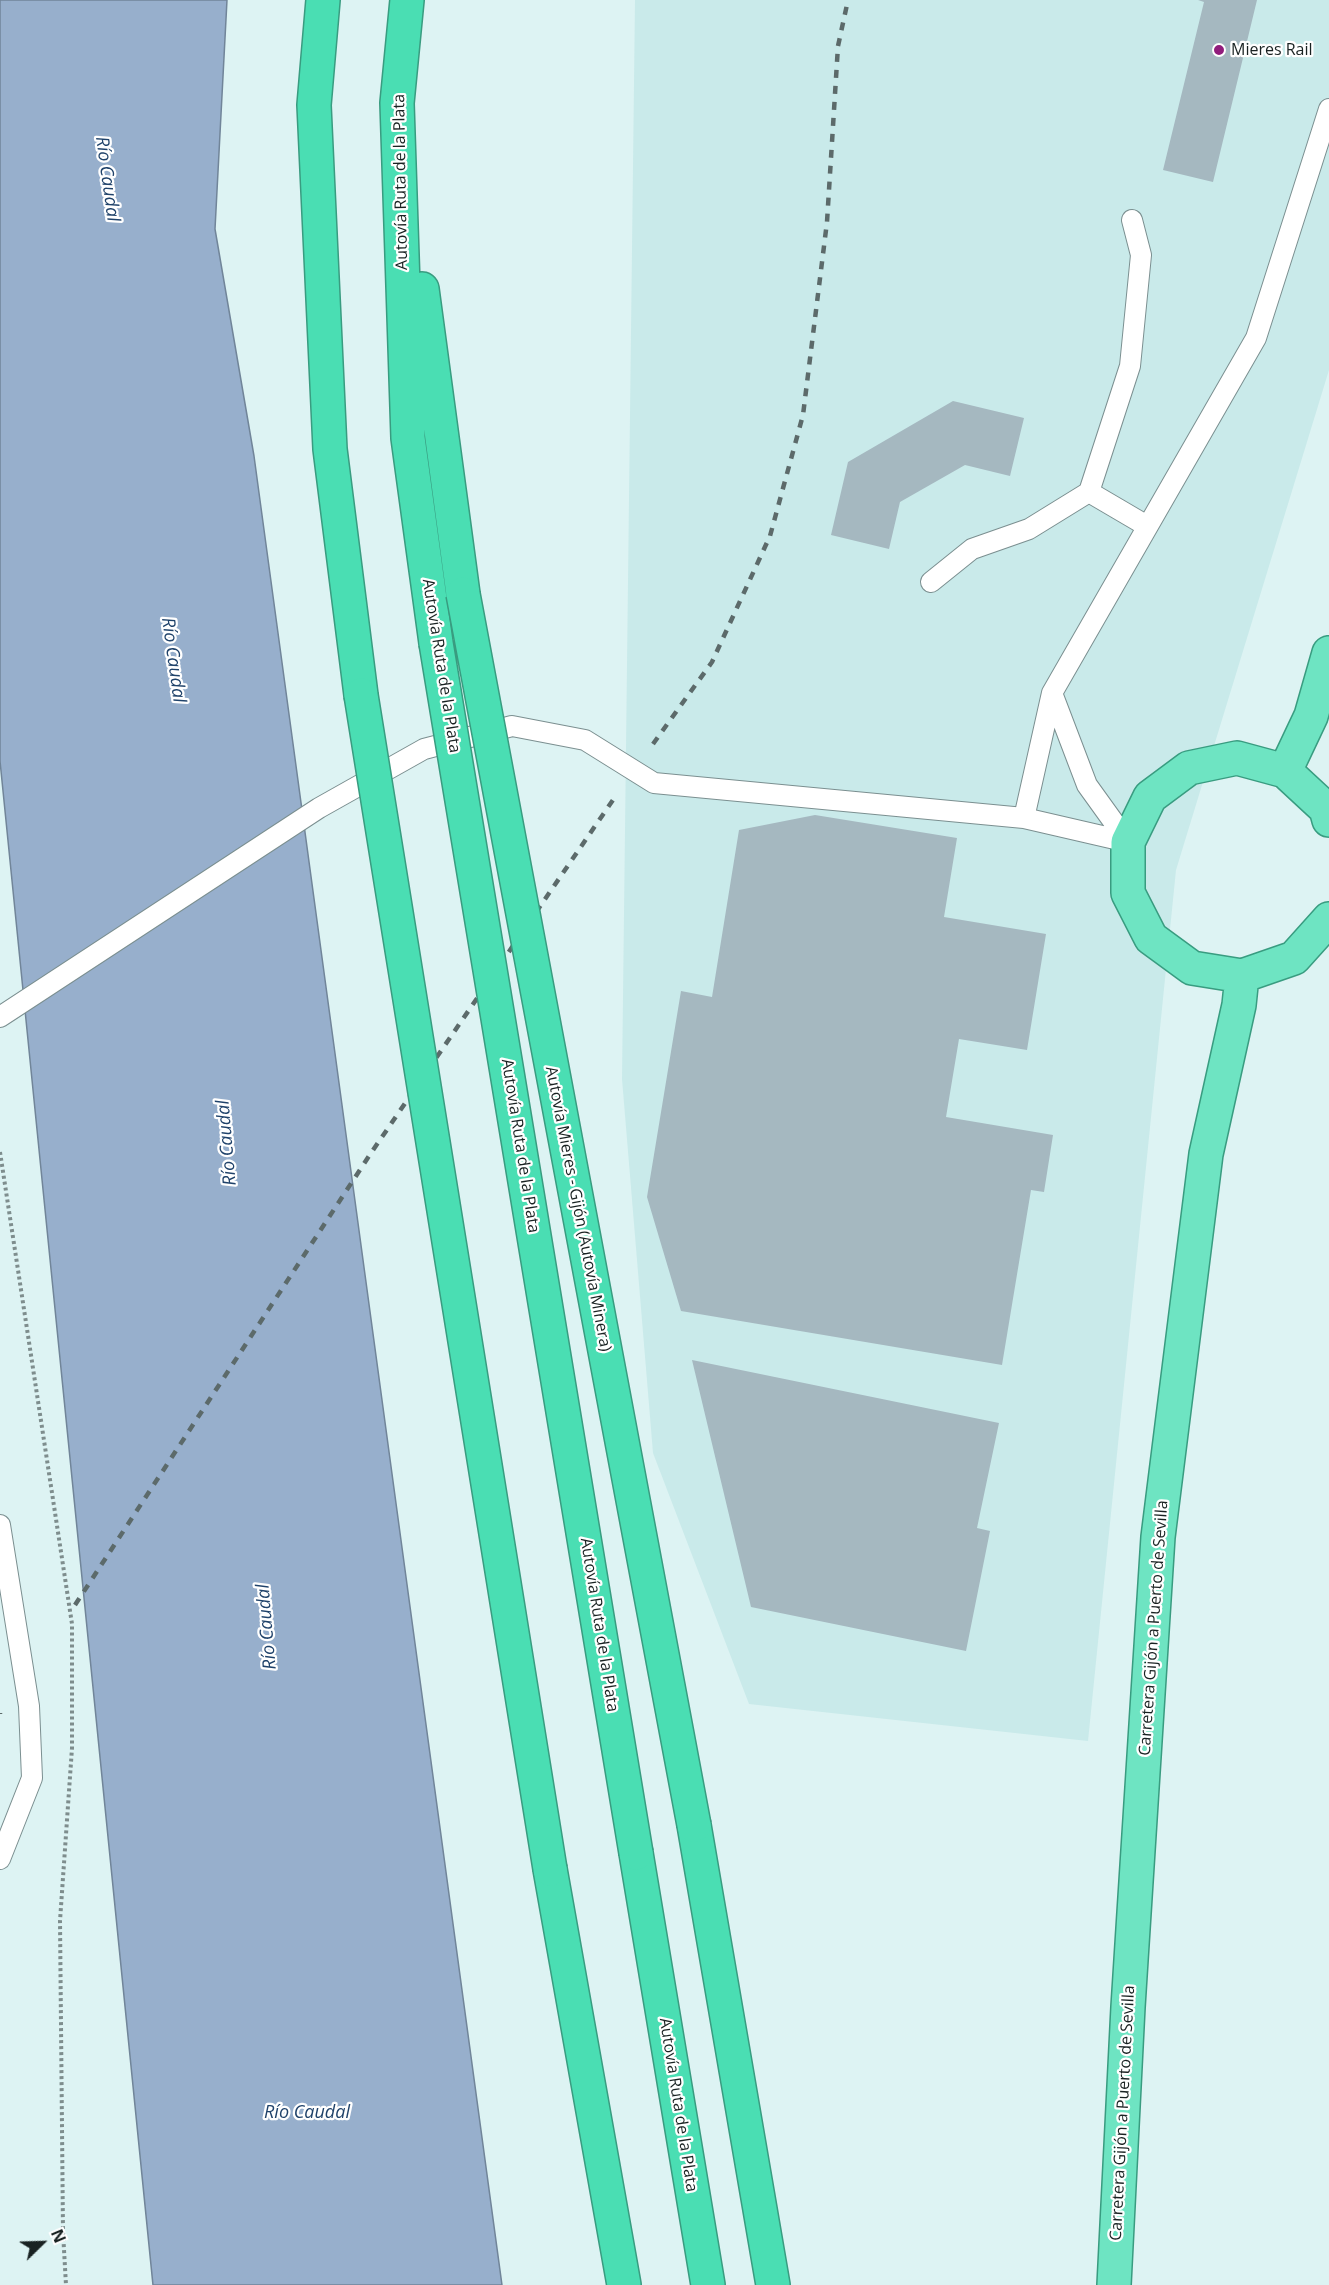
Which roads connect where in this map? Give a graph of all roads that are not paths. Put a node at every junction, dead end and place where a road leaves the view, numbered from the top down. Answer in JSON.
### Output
{"nodes":[{"id":1,"x":323,"y":0,"type":"edge"},
{"id":2,"x":406,"y":0,"type":"edge"},
{"id":3,"x":397,"y":103,"type":"junction"},
{"id":4,"x":1329,"y":109,"type":"edge"},
{"id":5,"x":1132,"y":220,"type":"dead end"},
{"id":6,"x":1089,"y":492,"type":"junction"},
{"id":7,"x":1147,"y":526,"type":"junction"},
{"id":8,"x":931,"y":582,"type":"dead end"},
{"id":9,"x":1329,"y":654,"type":"edge"},
{"id":10,"x":1052,"y":693,"type":"junction"},
{"id":11,"x":1286,"y":771,"type":"junction"},
{"id":12,"x":1024,"y":818,"type":"junction"},
{"id":13,"x":1329,"y":820,"type":"edge"},
{"id":14,"x":1128,"y":842,"type":"junction"},
{"id":15,"x":1329,"y":919,"type":"edge"},
{"id":16,"x":1242,"y":976,"type":"junction"},
{"id":17,"x":7,"y":1012,"type":"edge"},
{"id":18,"x":0,"y":1525,"type":"edge"},
{"id":19,"x":0,"y":1859,"type":"edge"},
{"id":20,"x":624,"y":2285,"type":"edge"},
{"id":21,"x":708,"y":2285,"type":"edge"},
{"id":22,"x":773,"y":2285,"type":"edge"},
{"id":23,"x":1114,"y":2285,"type":"edge"}],
"edges":[{"from":1,"to":20,"type":"highway","bridge":true},
{"from":2,"to":3,"type":"highway","name":"Autovía Ruta de la Plata"},
{"from":3,"to":21,"type":"highway","name":"Autovía Ruta de la Plata","bridge":true},
{"from":3,"to":22,"type":"highway","name":"Autovía Mieres - Gijón (Autovía Minera)","bridge":true},
{"from":4,"to":7,"type":"lane"},
{"from":5,"to":6,"type":"lane"},
{"from":6,"to":7,"type":"lane"},
{"from":6,"to":8,"type":"lane"},
{"from":7,"to":10,"type":"lane"},
{"from":9,"to":11,"type":"highway"},
{"from":10,"to":12,"type":"lane"},
{"from":10,"to":14,"type":"lane"},
{"from":11,"to":13,"type":"highway"},
{"from":11,"to":14,"type":"highway"},
{"from":12,"to":14,"type":"lane"},
{"from":12,"to":17,"type":"lane"},
{"from":14,"to":16,"type":"highway"},
{"from":15,"to":16,"type":"highway"},
{"from":16,"to":23,"type":"highway","name":"Carretera Gijón a Puerto de Sevilla"},
{"from":18,"to":19,"type":"lane"}]}
